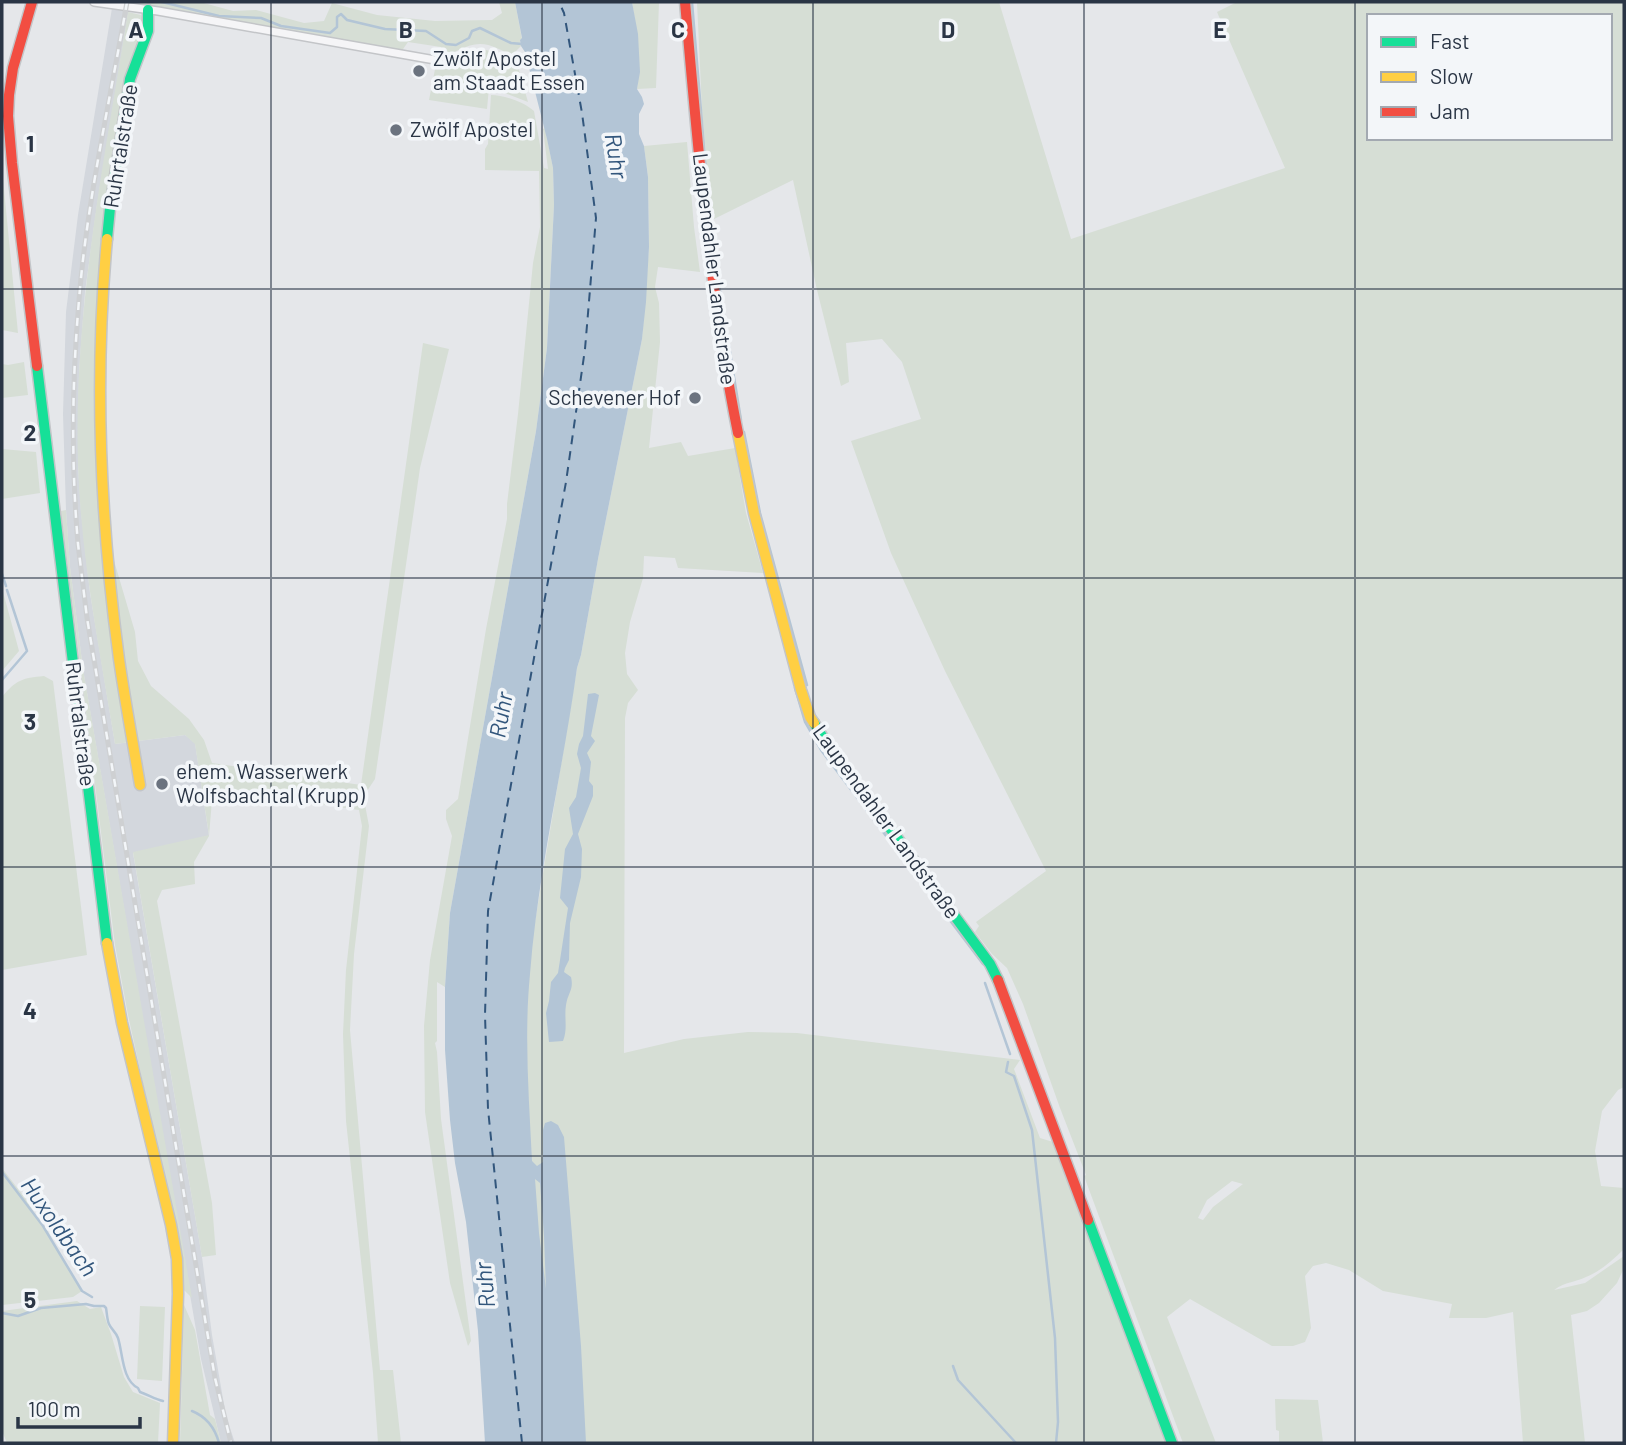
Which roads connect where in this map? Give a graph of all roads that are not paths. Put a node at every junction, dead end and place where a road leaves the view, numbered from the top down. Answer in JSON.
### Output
{"nodes":[{"id":1,"x":32,"y":2,"type":"edge"},
{"id":2,"x":94,"y":2,"type":"edge"},
{"id":3,"x":685,"y":2,"type":"edge"},
{"id":4,"x":148,"y":10,"type":"junction"},
{"id":5,"x":435,"y":60,"type":"dead end"},
{"id":6,"x":140,"y":785,"type":"dead end"},
{"id":7,"x":173,"y":1443,"type":"edge"},
{"id":8,"x":1172,"y":1443,"type":"edge"}],
"edges":[{"from":1,"to":7,"type":"main road","name":"Ruhrtalstraße"},
{"from":2,"to":4,"type":"street"},
{"from":3,"to":8,"type":"main road","name":"Laupendahler Landstraße"},
{"from":4,"to":5,"type":"street"},
{"from":4,"to":6,"type":"main road","name":"Ruhrtalstraße"}]}
